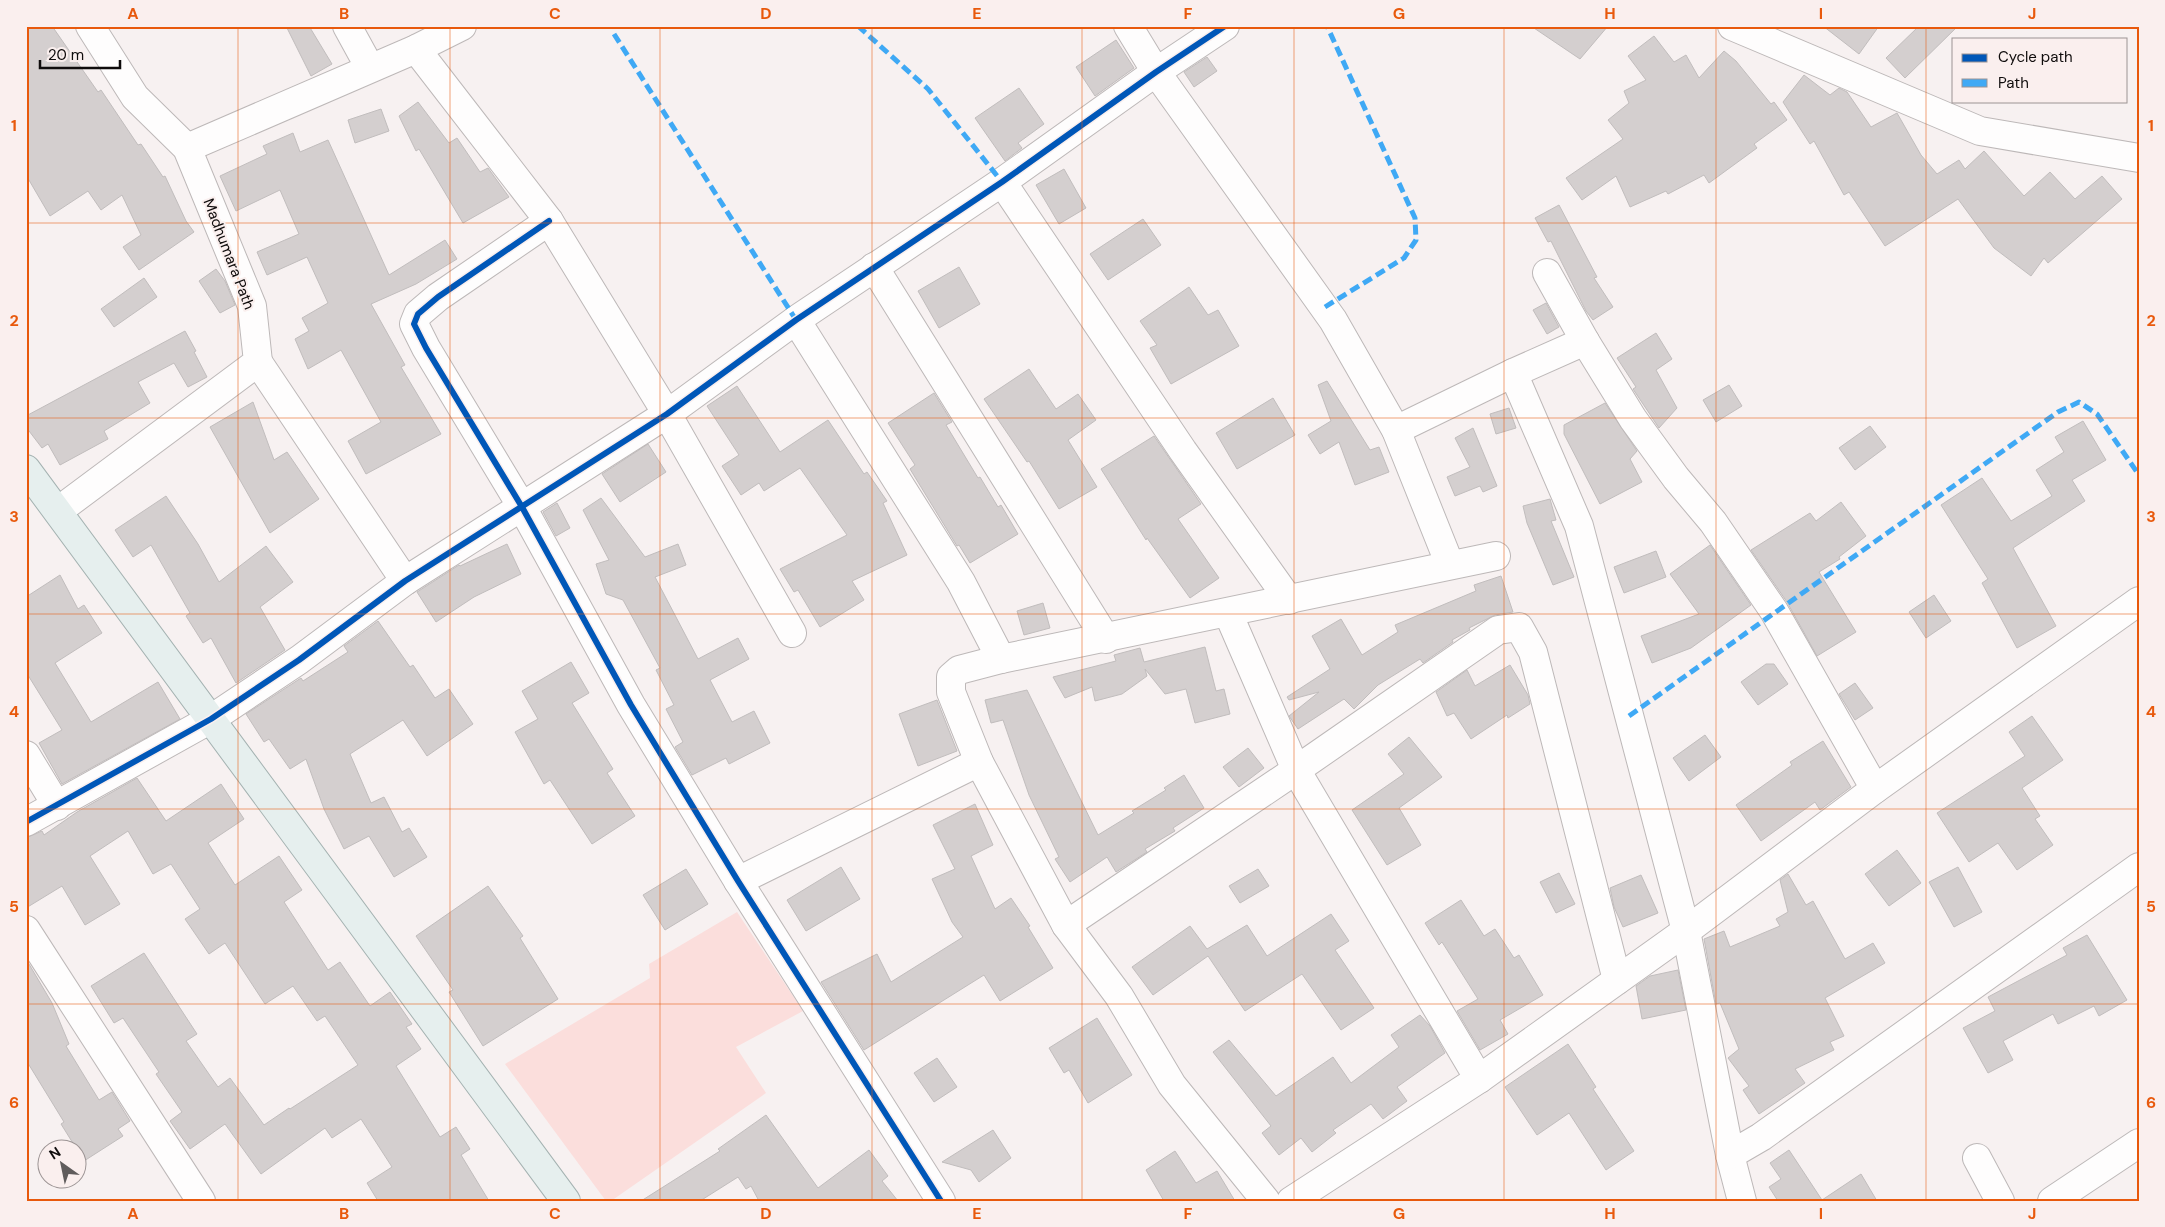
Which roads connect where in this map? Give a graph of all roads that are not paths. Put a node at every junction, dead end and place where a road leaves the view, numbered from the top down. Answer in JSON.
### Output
{"nodes":[{"id":1,"x":90,"y":26,"type":"edge"},
{"id":2,"x":347,"y":26,"type":"edge"},
{"id":3,"x":462,"y":26,"type":"edge"},
{"id":4,"x":1128,"y":26,"type":"edge"},
{"id":5,"x":1225,"y":26,"type":"edge"},
{"id":6,"x":1732,"y":26,"type":"edge"},
{"id":7,"x":416,"y":49,"type":"junction"},
{"id":8,"x":370,"y":68,"type":"junction"},
{"id":9,"x":1156,"y":72,"type":"junction"},
{"id":10,"x":187,"y":148,"type":"junction"},
{"id":11,"x":2139,"y":158,"type":"edge"},
{"id":12,"x":1002,"y":182,"type":"junction"},
{"id":13,"x":549,"y":221,"type":"junction"},
{"id":14,"x":874,"y":267,"type":"junction"},
{"id":15,"x":1546,"y":273,"type":"dead end"},
{"id":16,"x":796,"y":320,"type":"junction"},
{"id":17,"x":1585,"y":341,"type":"junction"},
{"id":18,"x":258,"y":362,"type":"junction"},
{"id":19,"x":1513,"y":373,"type":"junction"},
{"id":20,"x":667,"y":414,"type":"junction"},
{"id":21,"x":1396,"y":430,"type":"junction"},
{"id":22,"x":26,"y":469,"type":"edge"},
{"id":23,"x":522,"y":508,"type":"junction"},
{"id":24,"x":58,"y":511,"type":"junction"},
{"id":25,"x":1496,"y":556,"type":"dead end"},
{"id":26,"x":1450,"y":565,"type":"junction"},
{"id":27,"x":405,"y":580,"type":"junction"},
{"id":28,"x":1289,"y":600,"type":"junction"},
{"id":29,"x":2139,"y":600,"type":"edge"},
{"id":30,"x":1228,"y":613,"type":"junction"},
{"id":31,"x":792,"y":633,"type":"dead end"},
{"id":32,"x":1106,"y":639,"type":"junction"},
{"id":33,"x":1001,"y":659,"type":"junction"},
{"id":34,"x":211,"y":719,"type":"junction"},
{"id":35,"x":26,"y":755,"type":"edge"},
{"id":36,"x":979,"y":762,"type":"junction"},
{"id":37,"x":1296,"y":770,"type":"junction"},
{"id":38,"x":1876,"y":789,"type":"junction"},
{"id":39,"x":57,"y":806,"type":"junction"},
{"id":40,"x":26,"y":822,"type":"edge"},
{"id":41,"x":2139,"y":867,"type":"edge"},
{"id":42,"x":738,"y":881,"type":"junction"},
{"id":43,"x":1066,"y":925,"type":"junction"},
{"id":44,"x":26,"y":930,"type":"edge"},
{"id":45,"x":1686,"y":931,"type":"junction"},
{"id":46,"x":1617,"y":980,"type":"junction"},
{"id":47,"x":1479,"y":1079,"type":"junction"},
{"id":48,"x":2139,"y":1143,"type":"edge"},
{"id":49,"x":1730,"y":1155,"type":"junction"},
{"id":50,"x":1977,"y":1158,"type":"dead end"},
{"id":51,"x":201,"y":1201,"type":"edge"},
{"id":52,"x":566,"y":1201,"type":"edge"},
{"id":53,"x":941,"y":1201,"type":"edge"},
{"id":54,"x":1266,"y":1201,"type":"edge"},
{"id":55,"x":1291,"y":1201,"type":"edge"},
{"id":56,"x":1742,"y":1201,"type":"edge"},
{"id":57,"x":2000,"y":1201,"type":"edge"},
{"id":58,"x":2052,"y":1201,"type":"edge"}],
"edges":[{"from":1,"to":10,"type":"street","name":"Madhumara Path"},
{"from":2,"to":8,"type":"street"},
{"from":3,"to":7,"type":"street"},
{"from":4,"to":9,"type":"street"},
{"from":5,"to":9,"type":"street"},
{"from":6,"to":11,"type":"street"},
{"from":7,"to":8,"type":"street"},
{"from":7,"to":13,"type":"street"},
{"from":8,"to":10,"type":"street"},
{"from":9,"to":12,"type":"street"},
{"from":9,"to":21,"type":"street"},
{"from":10,"to":18,"type":"street","name":"Madhumara Path"},
{"from":12,"to":14,"type":"street"},
{"from":12,"to":28,"type":"street"},
{"from":13,"to":20,"type":"street"},
{"from":13,"to":23,"type":"street"},
{"from":14,"to":16,"type":"street"},
{"from":14,"to":32,"type":"street"},
{"from":15,"to":17,"type":"street"},
{"from":16,"to":20,"type":"street"},
{"from":16,"to":33,"type":"street"},
{"from":17,"to":19,"type":"street"},
{"from":17,"to":38,"type":"street"},
{"from":18,"to":24,"type":"street"},
{"from":18,"to":27,"type":"street"},
{"from":19,"to":21,"type":"street"},
{"from":19,"to":45,"type":"street"},
{"from":20,"to":23,"type":"street"},
{"from":20,"to":31,"type":"street"},
{"from":21,"to":26,"type":"street"},
{"from":22,"to":24,"type":"main road"},
{"from":23,"to":27,"type":"street"},
{"from":23,"to":42,"type":"street"},
{"from":24,"to":34,"type":"main road"},
{"from":25,"to":26,"type":"street"},
{"from":26,"to":28,"type":"street"},
{"from":27,"to":34,"type":"street"},
{"from":28,"to":30,"type":"street"},
{"from":29,"to":38,"type":"street"},
{"from":30,"to":32,"type":"street"},
{"from":30,"to":37,"type":"street"},
{"from":32,"to":33,"type":"street"},
{"from":33,"to":36,"type":"street"},
{"from":34,"to":39,"type":"street"},
{"from":34,"to":52,"type":"main road"},
{"from":35,"to":39,"type":"street"},
{"from":36,"to":42,"type":"street"},
{"from":36,"to":43,"type":"street"},
{"from":37,"to":43,"type":"street"},
{"from":37,"to":46,"type":"street"},
{"from":37,"to":47,"type":"street"},
{"from":38,"to":45,"type":"street"},
{"from":39,"to":40,"type":"street"},
{"from":41,"to":49,"type":"street"},
{"from":42,"to":53,"type":"street"},
{"from":43,"to":54,"type":"street"},
{"from":44,"to":51,"type":"street"},
{"from":45,"to":46,"type":"street"},
{"from":45,"to":49,"type":"street"},
{"from":46,"to":47,"type":"street"},
{"from":47,"to":55,"type":"street"},
{"from":48,"to":58,"type":"street"},
{"from":49,"to":56,"type":"street"},
{"from":50,"to":57,"type":"street"}]}
